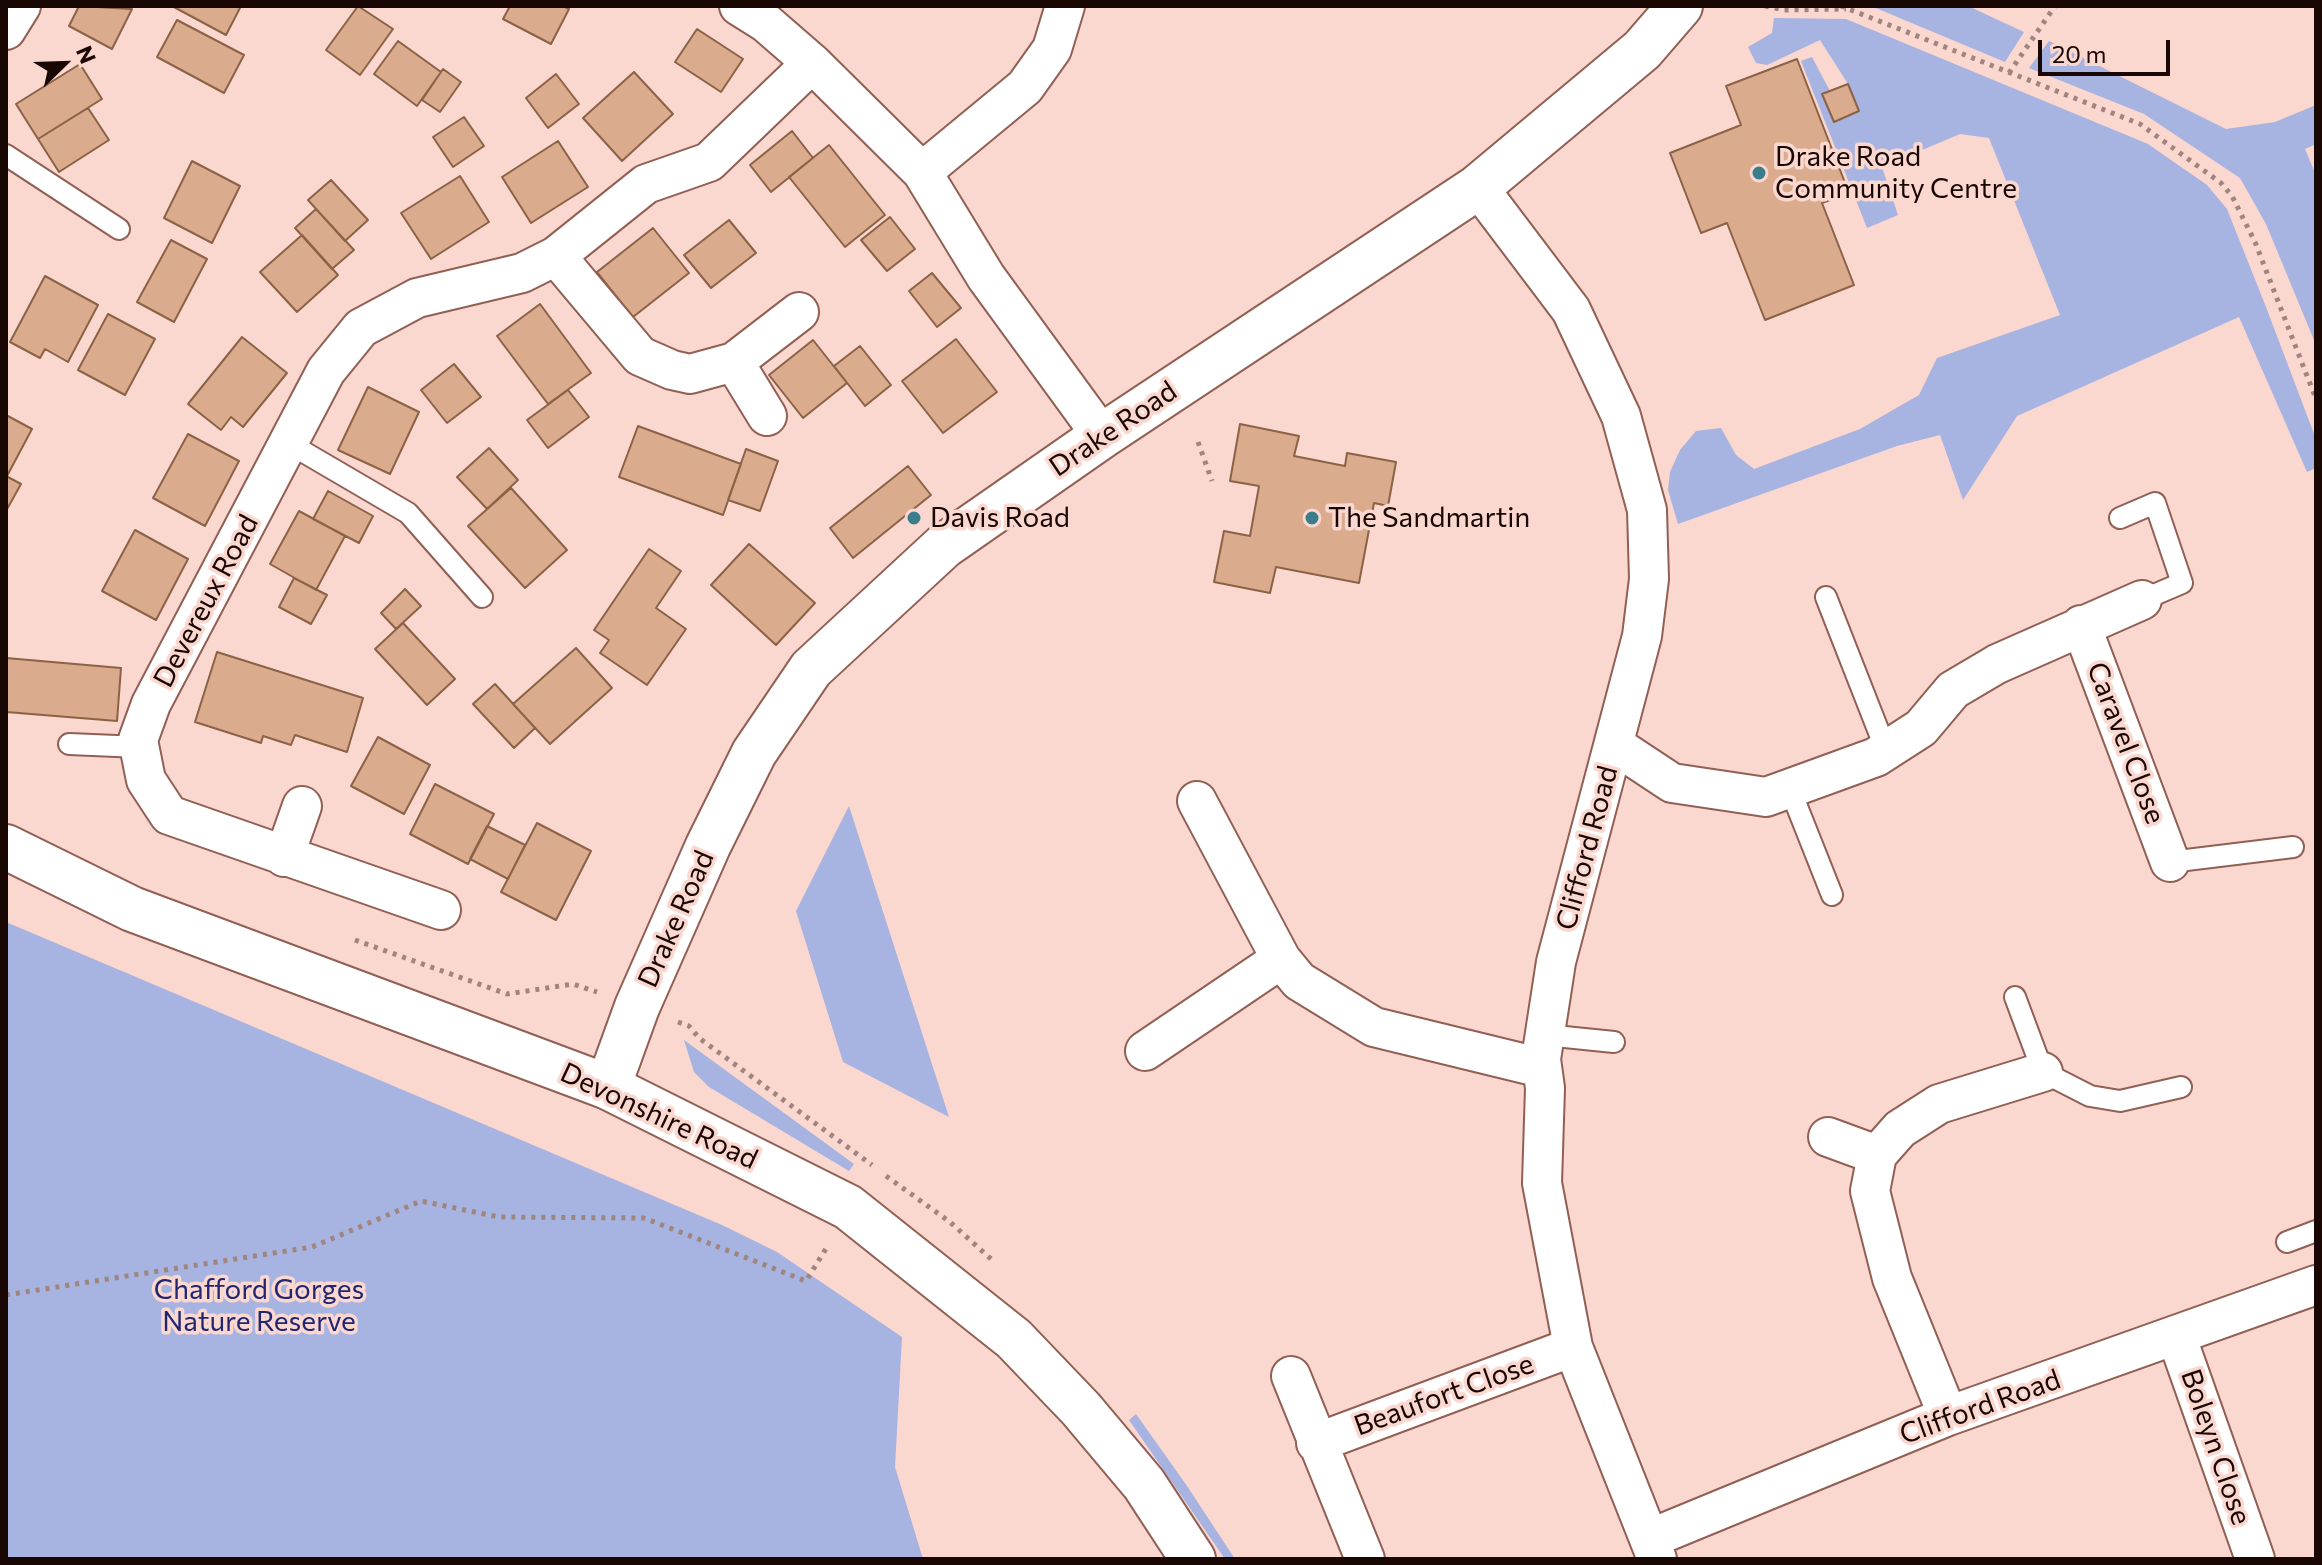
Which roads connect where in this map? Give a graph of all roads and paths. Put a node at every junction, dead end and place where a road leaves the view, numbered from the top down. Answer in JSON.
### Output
{"nodes":[{"id":1,"x":21,"y":6,"type":"edge"},
{"id":2,"x":739,"y":6,"type":"edge"},
{"id":3,"x":1065,"y":6,"type":"edge"},
{"id":4,"x":1680,"y":6,"type":"edge"},
{"id":5,"x":1765,"y":6,"type":"edge"},
{"id":6,"x":2055,"y":6,"type":"edge"},
{"id":7,"x":1844,"y":8,"type":"edge"},
{"id":8,"x":6,"y":30,"type":"edge"},
{"id":9,"x":812,"y":63,"type":"junction"},
{"id":10,"x":2009,"y":73,"type":"junction"},
{"id":11,"x":6,"y":155,"type":"edge"},
{"id":12,"x":922,"y":172,"type":"junction"},
{"id":13,"x":1478,"y":187,"type":"junction"},
{"id":14,"x":119,"y":229,"type":"dead end"},
{"id":15,"x":556,"y":256,"type":"junction"},
{"id":16,"x":799,"y":312,"type":"dead end"},
{"id":17,"x":734,"y":362,"type":"junction"},
{"id":18,"x":2316,"y":399,"type":"edge"},
{"id":19,"x":767,"y":416,"type":"dead end"},
{"id":20,"x":1102,"y":436,"type":"junction"},
{"id":21,"x":1198,"y":442,"type":"dead end"},
{"id":22,"x":290,"y":444,"type":"junction"},
{"id":23,"x":1212,"y":481,"type":"dead end"},
{"id":24,"x":2120,"y":518,"type":"dead end"},
{"id":25,"x":482,"y":597,"type":"dead end"},
{"id":26,"x":1826,"y":597,"type":"dead end"},
{"id":27,"x":2142,"y":600,"type":"joint"},
{"id":28,"x":2081,"y":625,"type":"junction"},
{"id":29,"x":69,"y":744,"type":"dead end"},
{"id":30,"x":1616,"y":746,"type":"junction"},
{"id":31,"x":140,"y":747,"type":"junction"},
{"id":32,"x":1886,"y":750,"type":"junction"},
{"id":33,"x":1790,"y":789,"type":"junction"},
{"id":34,"x":1197,"y":801,"type":"dead end"},
{"id":35,"x":302,"y":806,"type":"dead end"},
{"id":36,"x":6,"y":847,"type":"edge"},
{"id":37,"x":2293,"y":847,"type":"dead end"},
{"id":38,"x":284,"y":857,"type":"junction"},
{"id":39,"x":2170,"y":862,"type":"joint"},
{"id":40,"x":1832,"y":895,"type":"dead end"},
{"id":41,"x":441,"y":910,"type":"dead end"},
{"id":42,"x":343,"y":936,"type":"dead end"},
{"id":43,"x":1281,"y":959,"type":"junction"},
{"id":44,"x":573,"y":984,"type":"dead end"},
{"id":45,"x":2015,"y":997,"type":"dead end"},
{"id":46,"x":1614,"y":1042,"type":"dead end"},
{"id":47,"x":1145,"y":1051,"type":"dead end"},
{"id":48,"x":1544,"y":1051,"type":"junction"},
{"id":49,"x":2043,"y":1072,"type":"junction"},
{"id":50,"x":608,"y":1087,"type":"junction"},
{"id":51,"x":2181,"y":1087,"type":"dead end"},
{"id":52,"x":1828,"y":1137,"type":"dead end"},
{"id":53,"x":1877,"y":1155,"type":"junction"},
{"id":54,"x":2316,"y":1231,"type":"edge"},
{"id":55,"x":2287,"y":1242,"type":"dead end"},
{"id":56,"x":825,"y":1251,"type":"dead end"},
{"id":57,"x":2316,"y":1285,"type":"edge"},
{"id":58,"x":6,"y":1295,"type":"edge"},
{"id":59,"x":2176,"y":1335,"type":"junction"},
{"id":60,"x":1573,"y":1347,"type":"junction"},
{"id":61,"x":1291,"y":1376,"type":"dead end"},
{"id":62,"x":1948,"y":1416,"type":"junction"},
{"id":63,"x":1316,"y":1443,"type":"junction"},
{"id":64,"x":1653,"y":1549,"type":"edge"},
{"id":65,"x":1193,"y":1559,"type":"edge"},
{"id":66,"x":1365,"y":1559,"type":"edge"},
{"id":67,"x":2255,"y":1559,"type":"edge"}],
"edges":[{"from":1,"to":8,"type":"street"},
{"from":2,"to":9,"type":"street"},
{"from":3,"to":12,"type":"street"},
{"from":4,"to":13,"type":"street","name":"Drake Road"},
{"from":5,"to":7,"type":"path"},
{"from":6,"to":10,"type":"path"},
{"from":7,"to":10,"type":"path"},
{"from":9,"to":12,"type":"street"},
{"from":9,"to":15,"type":"street","name":"Devereux Road"},
{"from":10,"to":18,"type":"path"},
{"from":11,"to":14,"type":"lane"},
{"from":12,"to":20,"type":"street"},
{"from":13,"to":20,"type":"street","name":"Drake Road"},
{"from":13,"to":30,"type":"street","name":"Clifford Road"},
{"from":15,"to":17,"type":"street"},
{"from":15,"to":22,"type":"street","name":"Devereux Road"},
{"from":16,"to":17,"type":"street"},
{"from":17,"to":19,"type":"street"},
{"from":20,"to":50,"type":"street","name":"Drake Road"},
{"from":21,"to":23,"type":"path"},
{"from":22,"to":25,"type":"lane"},
{"from":22,"to":31,"type":"street","name":"Devereux Road"},
{"from":24,"to":27,"type":"lane"},
{"from":26,"to":32,"type":"lane"},
{"from":27,"to":28,"type":"street","name":"Caravel Close"},
{"from":28,"to":32,"type":"street","name":"Caravel Close"},
{"from":28,"to":39,"type":"street","name":"Caravel Close"},
{"from":29,"to":31,"type":"lane"},
{"from":30,"to":33,"type":"street","name":"Caravel Close"},
{"from":30,"to":48,"type":"street","name":"Clifford Road"},
{"from":31,"to":38,"type":"street","name":"Devereux Road"},
{"from":32,"to":33,"type":"street","name":"Caravel Close"},
{"from":33,"to":40,"type":"lane"},
{"from":34,"to":43,"type":"street"},
{"from":35,"to":38,"type":"street"},
{"from":36,"to":50,"type":"street","name":"Devonshire Road"},
{"from":37,"to":39,"type":"lane"},
{"from":38,"to":41,"type":"street","name":"Devereux Road"},
{"from":42,"to":44,"type":"path"},
{"from":43,"to":47,"type":"street"},
{"from":43,"to":48,"type":"street"},
{"from":45,"to":49,"type":"lane"},
{"from":46,"to":48,"type":"lane"},
{"from":48,"to":60,"type":"street","name":"Clifford Road"},
{"from":49,"to":51,"type":"lane"},
{"from":49,"to":53,"type":"street"},
{"from":50,"to":65,"type":"street","name":"Devonshire Road"},
{"from":52,"to":53,"type":"street"},
{"from":53,"to":62,"type":"street"},
{"from":54,"to":55,"type":"lane"},
{"from":56,"to":58,"type":"path"},
{"from":57,"to":59,"type":"street","name":"Clifford Road"},
{"from":59,"to":62,"type":"street","name":"Clifford Road"},
{"from":59,"to":67,"type":"street","name":"Boleyn Close"},
{"from":60,"to":63,"type":"street","name":"Beaufort Close"},
{"from":60,"to":64,"type":"street","name":"Clifford Road"},
{"from":61,"to":63,"type":"street","name":"Beaufort Close"},
{"from":62,"to":64,"type":"street","name":"Clifford Road"},
{"from":63,"to":66,"type":"street","name":"Beaufort Close"}]}
